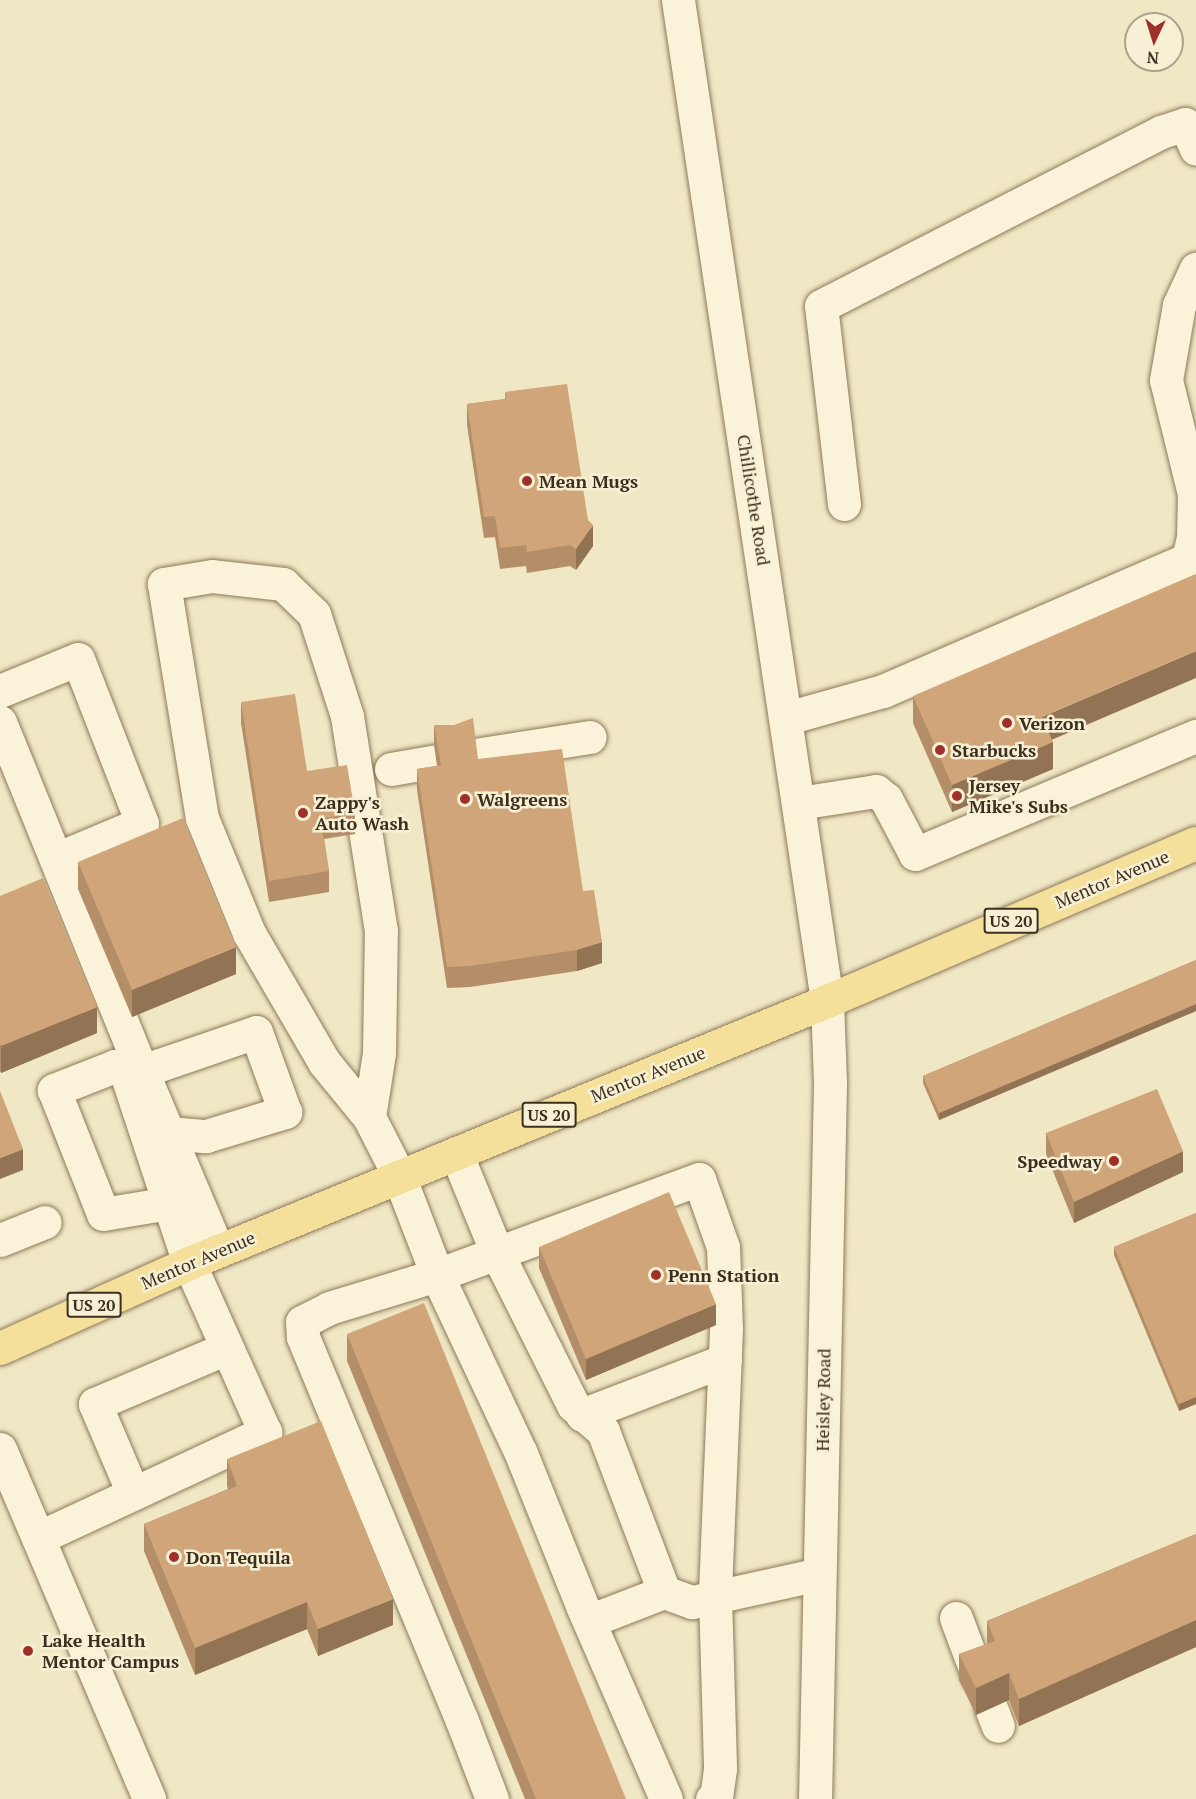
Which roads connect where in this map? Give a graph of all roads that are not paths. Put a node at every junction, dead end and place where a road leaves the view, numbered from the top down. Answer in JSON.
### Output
{"nodes":[{"id":1,"x":678,"y":0,"type":"edge"},
{"id":2,"x":1196,"y":148,"type":"edge"},
{"id":3,"x":1196,"y":269,"type":"edge"},
{"id":4,"x":844,"y":504,"type":"dead end"},
{"id":5,"x":0,"y":691,"type":"edge"},
{"id":6,"x":786,"y":718,"type":"junction"},
{"id":7,"x":0,"y":722,"type":"edge"},
{"id":8,"x":1196,"y":736,"type":"edge"},
{"id":9,"x":590,"y":737,"type":"dead end"},
{"id":10,"x":475,"y":755,"type":"edge"},
{"id":11,"x":436,"y":761,"type":"edge"},
{"id":12,"x":391,"y":769,"type":"dead end"},
{"id":13,"x":799,"y":803,"type":"junction"},
{"id":14,"x":1196,"y":843,"type":"edge"},
{"id":15,"x":56,"y":859,"type":"junction"},
{"id":16,"x":827,"y":1001,"type":"junction"},
{"id":17,"x":142,"y":1071,"type":"junction"},
{"id":18,"x":369,"y":1117,"type":"junction"},
{"id":19,"x":168,"y":1133,"type":"junction"},
{"id":20,"x":456,"y":1153,"type":"junction"},
{"id":21,"x":399,"y":1176,"type":"junction"},
{"id":22,"x":169,"y":1203,"type":"junction"},
{"id":23,"x":45,"y":1222,"type":"dead end"},
{"id":24,"x":0,"y":1240,"type":"edge"},
{"id":25,"x":497,"y":1253,"type":"junction"},
{"id":26,"x":203,"y":1257,"type":"junction"},
{"id":27,"x":438,"y":1275,"type":"junction"},
{"id":28,"x":0,"y":1348,"type":"edge"},
{"id":29,"x":227,"y":1348,"type":"junction"},
{"id":30,"x":725,"y":1360,"type":"junction"},
{"id":31,"x":582,"y":1415,"type":"junction"},
{"id":32,"x":0,"y":1449,"type":"edge"},
{"id":33,"x":133,"y":1493,"type":"junction"},
{"id":34,"x":38,"y":1538,"type":"junction"},
{"id":35,"x":819,"y":1574,"type":"junction"},
{"id":36,"x":663,"y":1592,"type":"junction"},
{"id":37,"x":715,"y":1597,"type":"junction"},
{"id":38,"x":956,"y":1618,"type":"dead end"},
{"id":39,"x":589,"y":1621,"type":"junction"},
{"id":40,"x":977,"y":1674,"type":"edge"},
{"id":41,"x":149,"y":1799,"type":"edge"},
{"id":42,"x":492,"y":1799,"type":"edge"},
{"id":43,"x":666,"y":1799,"type":"edge"},
{"id":44,"x":712,"y":1799,"type":"edge"},
{"id":45,"x":815,"y":1799,"type":"edge"}],
"edges":[{"from":1,"to":6,"type":"street","name":"Chillicothe Road"},
{"from":2,"to":4,"type":"street"},
{"from":3,"to":6,"type":"street"},
{"from":5,"to":15,"type":"street"},
{"from":6,"to":13,"type":"street","name":"Chillicothe Road"},
{"from":7,"to":15,"type":"street"},
{"from":8,"to":13,"type":"street"},
{"from":9,"to":10,"type":"street"},
{"from":11,"to":12,"type":"street"},
{"from":13,"to":16,"type":"street","name":"Chillicothe Road"},
{"from":14,"to":16,"type":"main road","name":"Mentor Avenue","number":"US 20"},
{"from":15,"to":17,"type":"street"},
{"from":16,"to":20,"type":"main road","name":"Mentor Avenue","number":"US 20"},
{"from":16,"to":35,"type":"street","name":"Heisley Road"},
{"from":17,"to":19,"type":"street"},
{"from":17,"to":19,"type":"street"},
{"from":18,"to":18,"type":"street"},
{"from":18,"to":21,"type":"street"},
{"from":19,"to":26,"type":"street"},
{"from":20,"to":21,"type":"main road","name":"Mentor Avenue","number":"US 20"},
{"from":20,"to":25,"type":"street"},
{"from":21,"to":26,"type":"main road","name":"Mentor Avenue","number":"US 20"},
{"from":21,"to":27,"type":"street"},
{"from":22,"to":22,"type":"street"},
{"from":22,"to":26,"type":"street"},
{"from":23,"to":24,"type":"street"},
{"from":25,"to":27,"type":"street"},
{"from":25,"to":30,"type":"street"},
{"from":25,"to":31,"type":"street"},
{"from":26,"to":28,"type":"main road","name":"Mentor Avenue","number":"US 20"},
{"from":26,"to":29,"type":"street"},
{"from":27,"to":39,"type":"street"},
{"from":27,"to":42,"type":"street"},
{"from":29,"to":33,"type":"street"},
{"from":29,"to":33,"type":"street"},
{"from":30,"to":31,"type":"street"},
{"from":30,"to":37,"type":"street"},
{"from":31,"to":36,"type":"street"},
{"from":32,"to":34,"type":"street"},
{"from":33,"to":34,"type":"street"},
{"from":34,"to":41,"type":"street"},
{"from":35,"to":37,"type":"street"},
{"from":35,"to":45,"type":"street","name":"Heisley Road"},
{"from":36,"to":37,"type":"street"},
{"from":36,"to":39,"type":"street"},
{"from":37,"to":44,"type":"street"},
{"from":38,"to":40,"type":"street"},
{"from":39,"to":43,"type":"street"}]}
